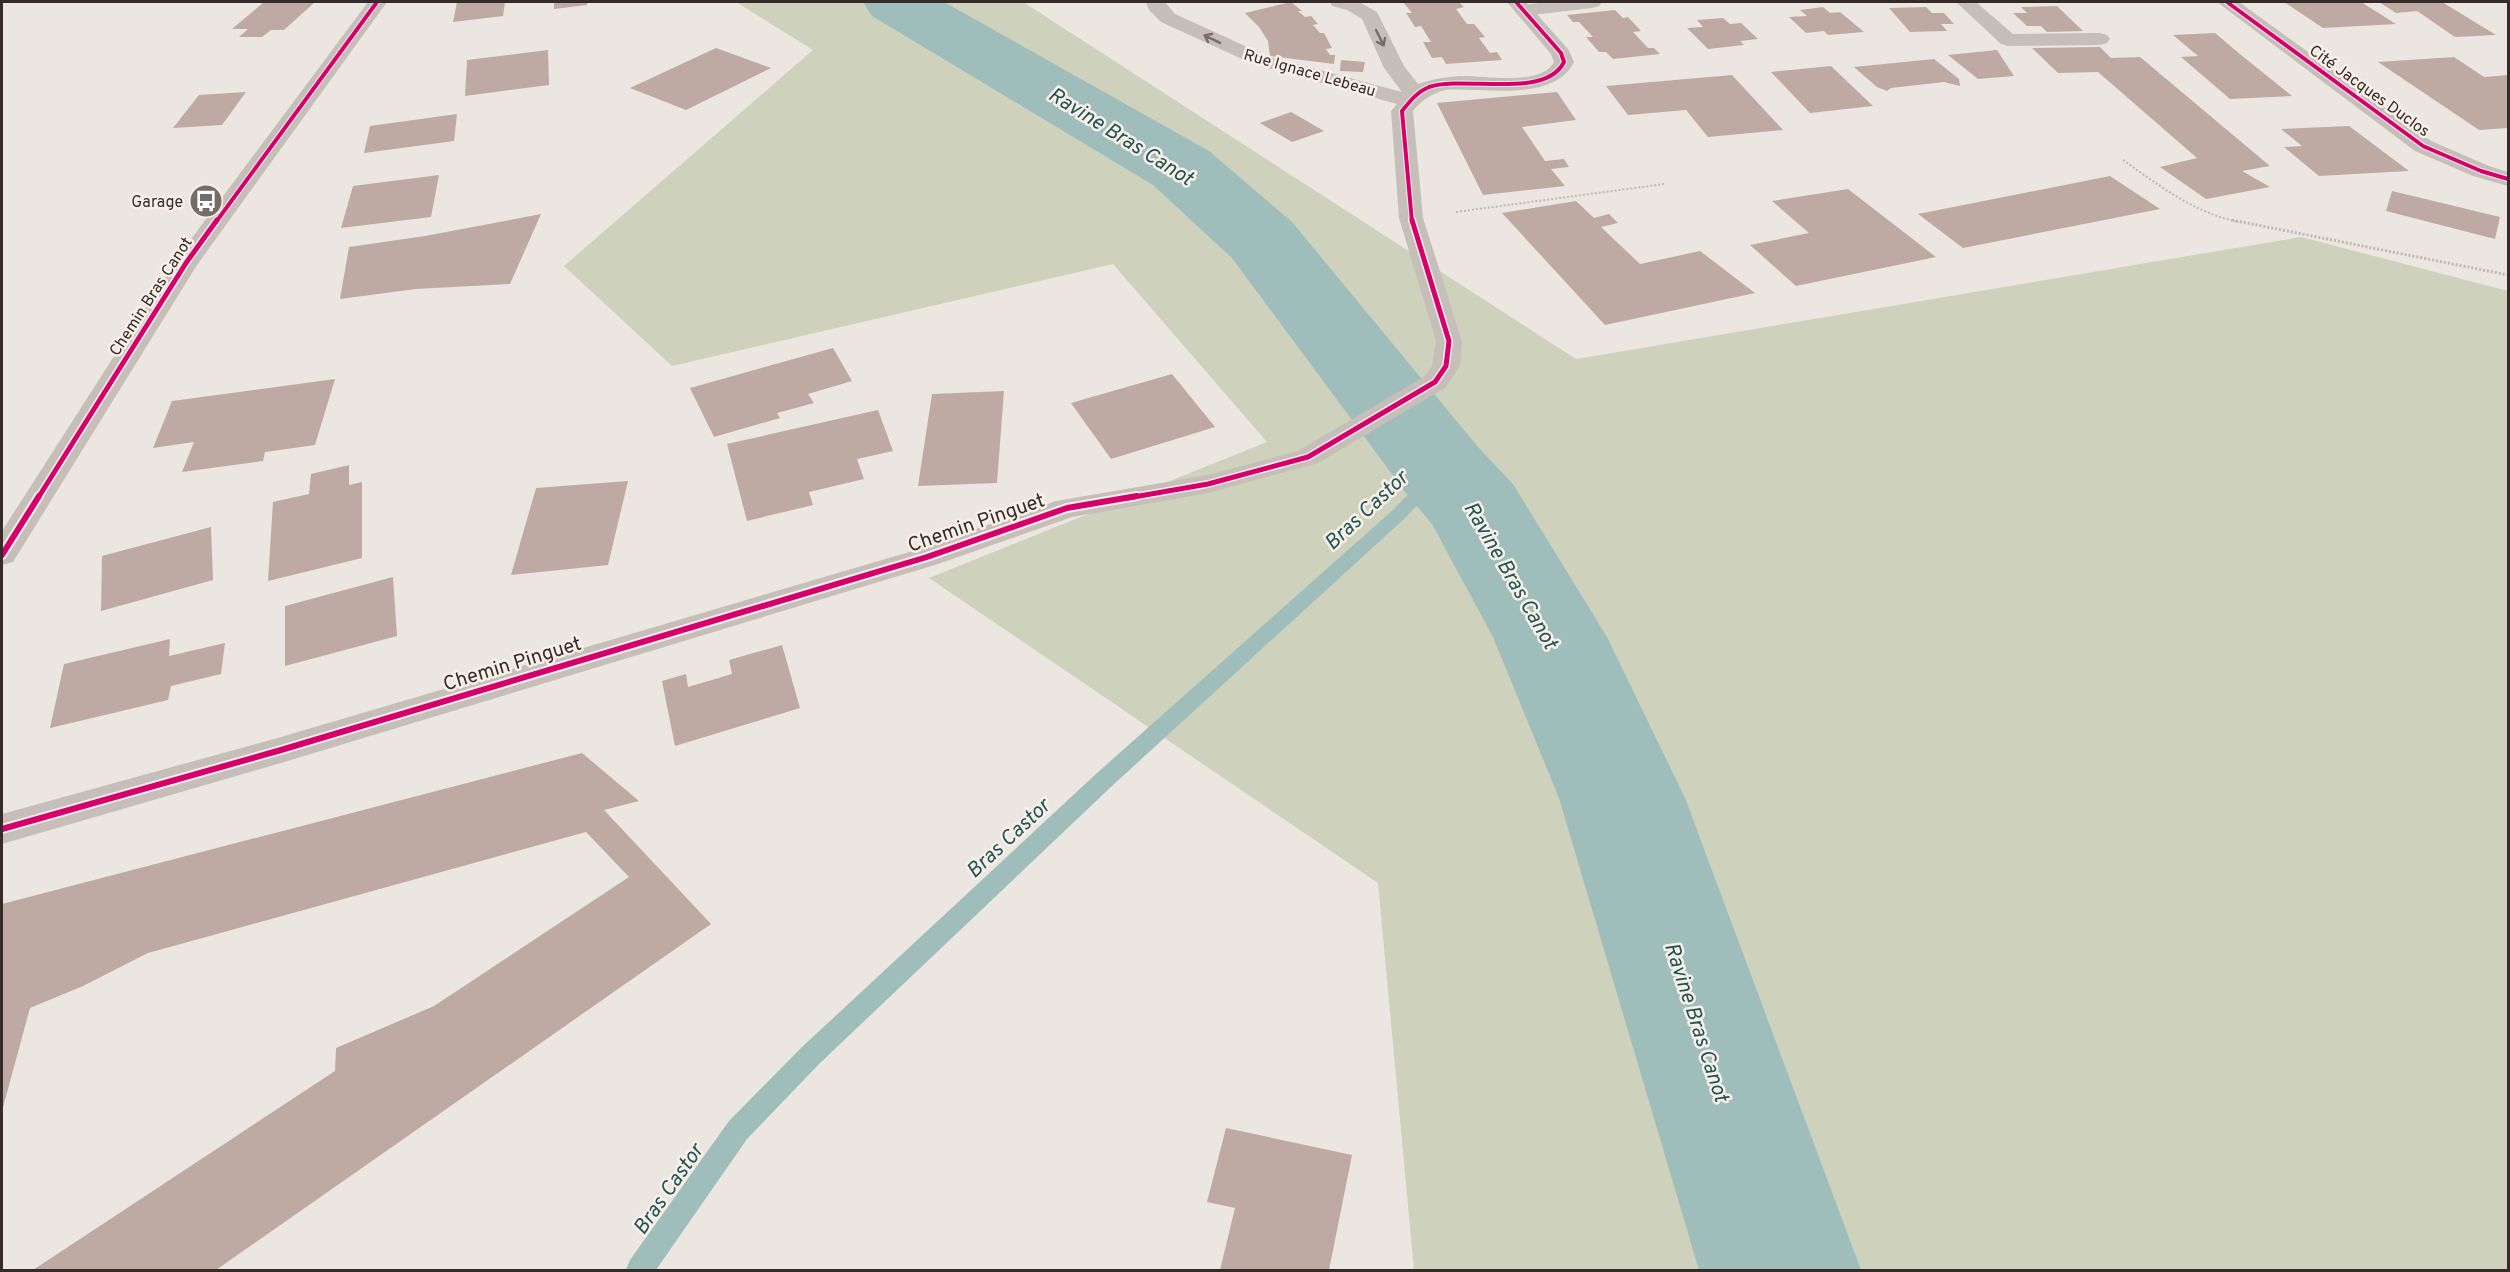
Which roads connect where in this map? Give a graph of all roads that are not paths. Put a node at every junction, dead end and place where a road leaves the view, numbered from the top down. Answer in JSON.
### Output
{"nodes":[{"id":1,"x":377,"y":2,"type":"edge"},
{"id":2,"x":1156,"y":2,"type":"edge"},
{"id":3,"x":1340,"y":2,"type":"edge"},
{"id":4,"x":1592,"y":2,"type":"edge"},
{"id":5,"x":1965,"y":2,"type":"edge"},
{"id":6,"x":2227,"y":2,"type":"edge"},
{"id":7,"x":1520,"y":6,"type":"edge"},
{"id":8,"x":2100,"y":39,"type":"dead end"},
{"id":9,"x":1412,"y":97,"type":"junction"},
{"id":10,"x":2508,"y":179,"type":"edge"},
{"id":11,"x":2,"y":555,"type":"edge"},
{"id":12,"x":2,"y":829,"type":"edge"}],
"edges":[{"from":1,"to":11,"type":"street","name":"Chemin Bras Canot"},
{"from":9,"to":2,"type":"street","name":"Rue Ignace Lebeau","one_way":true},
{"from":3,"to":9,"type":"street","name":"Rue Ignace Lebeau","one_way":true},
{"from":4,"to":7,"type":"street"},
{"from":5,"to":8,"type":"street"},
{"from":6,"to":10,"type":"street","name":"Cité Jacques Duclos"},
{"from":7,"to":9,"type":"street"},
{"from":9,"to":12,"type":"street","name":"Chemin Pinguet"}]}
